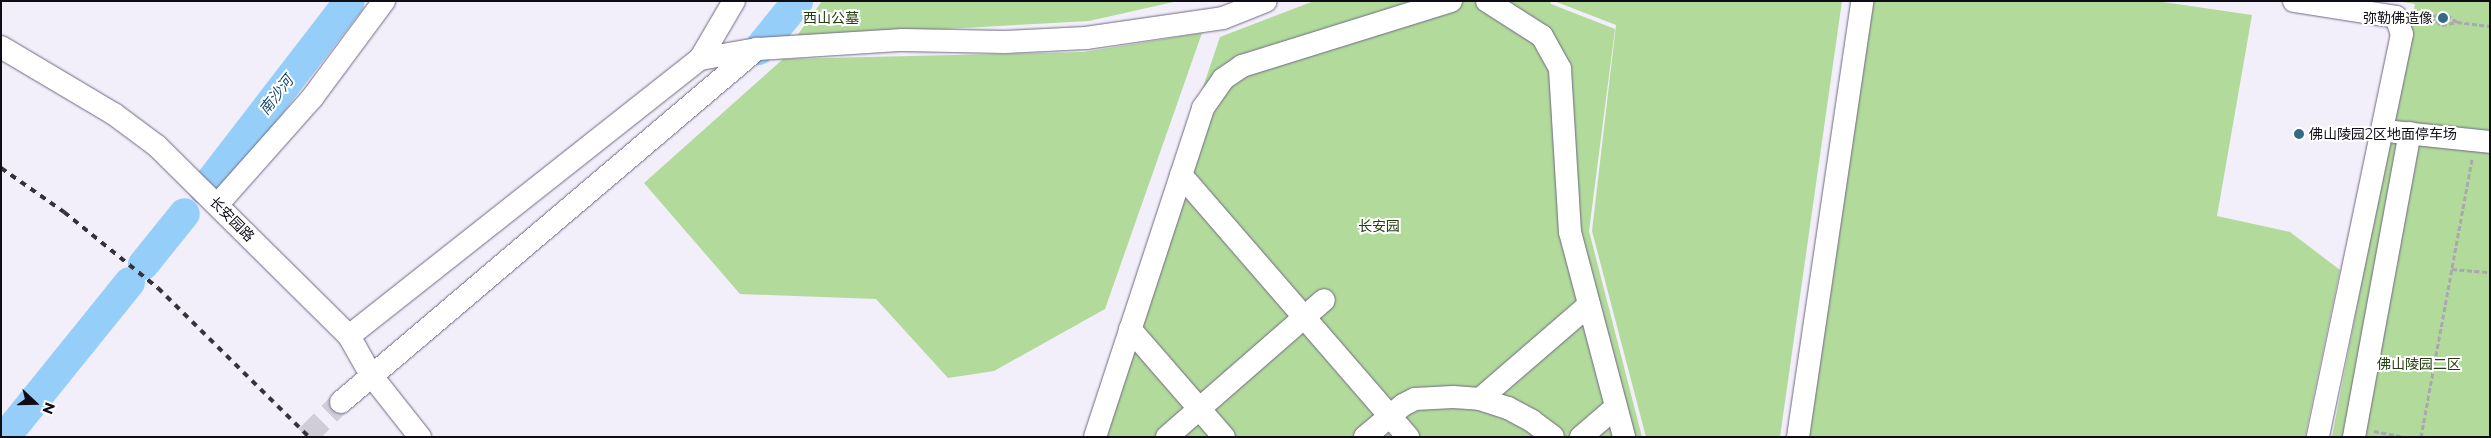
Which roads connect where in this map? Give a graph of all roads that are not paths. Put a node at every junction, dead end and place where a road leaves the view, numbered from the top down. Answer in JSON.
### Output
{"nodes":[{"id":1,"x":384,"y":1,"type":"edge"},
{"id":2,"x":734,"y":1,"type":"edge"},
{"id":3,"x":1266,"y":1,"type":"edge"},
{"id":4,"x":1451,"y":1,"type":"edge"},
{"id":5,"x":1486,"y":1,"type":"edge"},
{"id":6,"x":1862,"y":1,"type":"edge"},
{"id":7,"x":2294,"y":1,"type":"edge"},
{"id":8,"x":2397,"y":9,"type":"edge"},
{"id":9,"x":1,"y":47,"type":"edge"},
{"id":10,"x":758,"y":49,"type":"junction"},
{"id":11,"x":700,"y":58,"type":"junction"},
{"id":12,"x":2381,"y":132,"type":"junction"},
{"id":13,"x":2410,"y":134,"type":"junction"},
{"id":14,"x":2483,"y":141,"type":"edge"},
{"id":15,"x":1181,"y":175,"type":"junction"},
{"id":16,"x":218,"y":204,"type":"junction"},
{"id":17,"x":1324,"y":300,"type":"dead end"},
{"id":18,"x":1589,"y":305,"type":"junction"},
{"id":19,"x":1304,"y":318,"type":"junction"},
{"id":20,"x":1130,"y":330,"type":"junction"},
{"id":21,"x":349,"y":336,"type":"junction"},
{"id":22,"x":371,"y":375,"type":"junction"},
{"id":23,"x":1480,"y":399,"type":"junction"},
{"id":24,"x":341,"y":402,"type":"tunnel mouth"},
{"id":25,"x":1616,"y":407,"type":"junction"},
{"id":26,"x":1200,"y":409,"type":"junction"},
{"id":27,"x":1390,"y":416,"type":"junction"},
{"id":28,"x":2355,"y":432,"type":"edge"},
{"id":29,"x":420,"y":437,"type":"edge"},
{"id":30,"x":1096,"y":437,"type":"edge"},
{"id":31,"x":1167,"y":437,"type":"edge"},
{"id":32,"x":1224,"y":437,"type":"edge"},
{"id":33,"x":1365,"y":437,"type":"edge"},
{"id":34,"x":1408,"y":437,"type":"edge"},
{"id":35,"x":1553,"y":437,"type":"edge"},
{"id":36,"x":1581,"y":437,"type":"edge"},
{"id":37,"x":1624,"y":437,"type":"edge"},
{"id":38,"x":1798,"y":437,"type":"edge"},
{"id":39,"x":2318,"y":437,"type":"edge"}],
"edges":[{"from":1,"to":16,"type":"street"},
{"from":2,"to":11,"type":"street"},
{"from":3,"to":10,"type":"street"},
{"from":4,"to":15,"type":"street"},
{"from":5,"to":18,"type":"street"},
{"from":6,"to":38,"type":"street"},
{"from":7,"to":8,"type":"street"},
{"from":8,"to":12,"type":"street"},
{"from":9,"to":16,"type":"street","name":"长安园路"},
{"from":10,"to":11,"type":"street"},
{"from":10,"to":22,"type":"street"},
{"from":11,"to":21,"type":"street"},
{"from":12,"to":13,"type":"street"},
{"from":12,"to":39,"type":"street"},
{"from":13,"to":14,"type":"street"},
{"from":13,"to":28,"type":"street"},
{"from":15,"to":19,"type":"street"},
{"from":15,"to":20,"type":"street"},
{"from":16,"to":21,"type":"street","name":"长安园路"},
{"from":17,"to":19,"type":"street"},
{"from":18,"to":23,"type":"street"},
{"from":18,"to":25,"type":"street"},
{"from":19,"to":26,"type":"street"},
{"from":19,"to":27,"type":"street"},
{"from":20,"to":26,"type":"street"},
{"from":20,"to":30,"type":"street"},
{"from":21,"to":22,"type":"street","name":"长安园路"},
{"from":22,"to":24,"type":"street"},
{"from":22,"to":29,"type":"street","name":"长安园路"},
{"from":23,"to":27,"type":"street"},
{"from":23,"to":35,"type":"street"},
{"from":25,"to":36,"type":"street"},
{"from":25,"to":37,"type":"street"},
{"from":26,"to":31,"type":"street"},
{"from":26,"to":32,"type":"street"},
{"from":27,"to":33,"type":"street"},
{"from":27,"to":34,"type":"street"}]}
